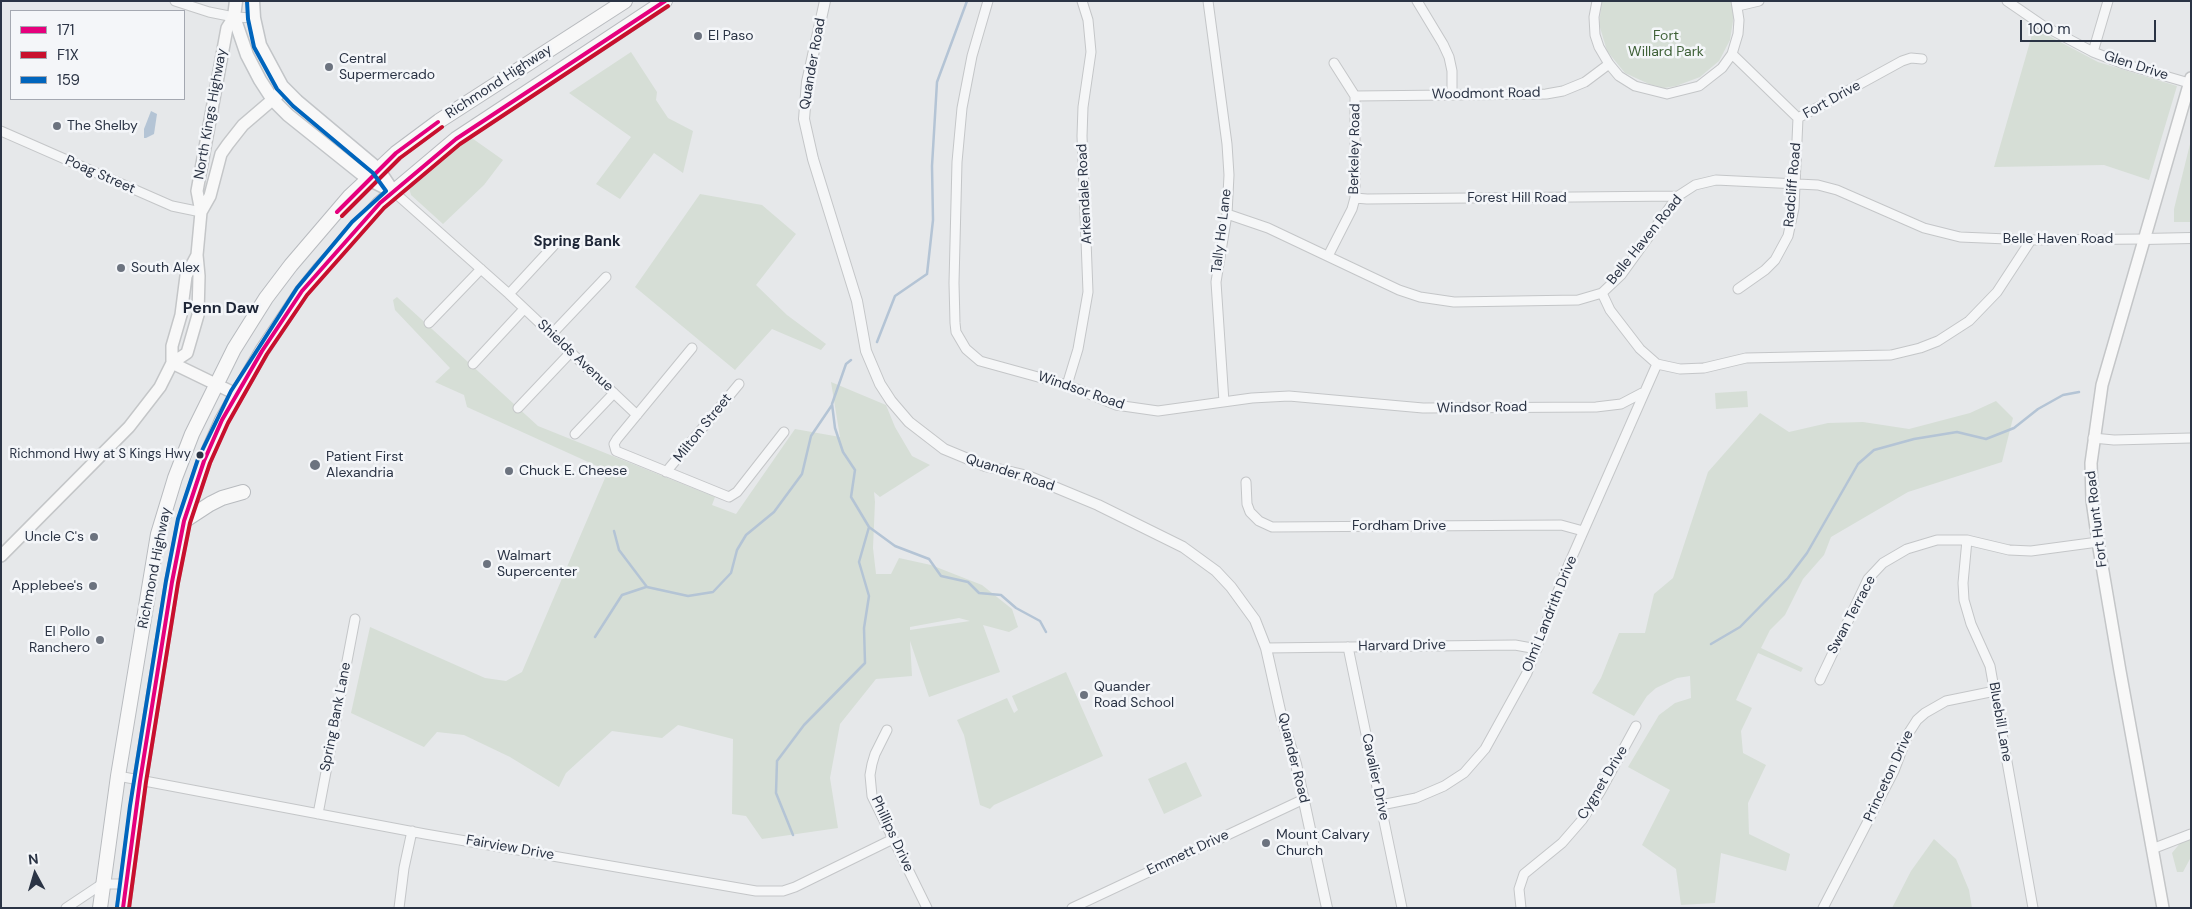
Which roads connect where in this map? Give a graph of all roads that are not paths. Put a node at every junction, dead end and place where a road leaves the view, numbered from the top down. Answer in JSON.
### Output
{"nodes":[{"id":1,"x":175,"y":1,"type":"edge"},
{"id":2,"x":236,"y":1,"type":"edge"},
{"id":3,"x":253,"y":1,"type":"edge"},
{"id":4,"x":625,"y":1,"type":"edge"},
{"id":5,"x":665,"y":1,"type":"edge"},
{"id":6,"x":825,"y":1,"type":"edge"},
{"id":7,"x":988,"y":1,"type":"edge"},
{"id":8,"x":1082,"y":1,"type":"edge"},
{"id":9,"x":1208,"y":1,"type":"edge"},
{"id":10,"x":1417,"y":1,"type":"edge"},
{"id":11,"x":1597,"y":1,"type":"edge"},
{"id":12,"x":1759,"y":1,"type":"edge"},
{"id":13,"x":2006,"y":1,"type":"edge"},
{"id":14,"x":2108,"y":1,"type":"edge"},
{"id":15,"x":1737,"y":4,"type":"edge"},
{"id":16,"x":234,"y":17,"type":"junction"},
{"id":17,"x":254,"y":18,"type":"junction"},
{"id":18,"x":2093,"y":52,"type":"junction"},
{"id":19,"x":1732,"y":54,"type":"junction"},
{"id":20,"x":1922,"y":59,"type":"dead end"},
{"id":21,"x":1334,"y":63,"type":"dead end"},
{"id":22,"x":1609,"y":64,"type":"junction"},
{"id":23,"x":2190,"y":81,"type":"edge"},
{"id":24,"x":282,"y":86,"type":"junction"},
{"id":25,"x":1452,"y":95,"type":"junction"},
{"id":26,"x":1355,"y":96,"type":"junction"},
{"id":27,"x":273,"y":100,"type":"junction"},
{"id":28,"x":1798,"y":118,"type":"junction"},
{"id":29,"x":1,"y":131,"type":"edge"},
{"id":30,"x":373,"y":174,"type":"junction"},
{"id":31,"x":1795,"y":182,"type":"junction"},
{"id":32,"x":394,"y":192,"type":"junction"},
{"id":33,"x":1678,"y":196,"type":"junction"},
{"id":34,"x":1355,"y":198,"type":"junction"},
{"id":35,"x":201,"y":212,"type":"junction"},
{"id":36,"x":1227,"y":214,"type":"junction"},
{"id":37,"x":2191,"y":238,"type":"edge"},
{"id":38,"x":2144,"y":239,"type":"junction"},
{"id":39,"x":2031,"y":240,"type":"junction"},
{"id":40,"x":557,"y":242,"type":"dead end"},
{"id":41,"x":197,"y":255,"type":"junction"},
{"id":42,"x":1328,"y":256,"type":"junction"},
{"id":43,"x":481,"y":269,"type":"junction"},
{"id":44,"x":606,"y":277,"type":"dead end"},
{"id":45,"x":1738,"y":289,"type":"dead end"},
{"id":46,"x":1602,"y":293,"type":"junction"},
{"id":47,"x":509,"y":294,"type":"junction"},
{"id":48,"x":524,"y":309,"type":"junction"},
{"id":49,"x":429,"y":323,"type":"dead end"},
{"id":50,"x":551,"y":335,"type":"junction"},
{"id":51,"x":692,"y":348,"type":"dead end"},
{"id":52,"x":570,"y":352,"type":"junction"},
{"id":53,"x":172,"y":363,"type":"junction"},
{"id":54,"x":473,"y":364,"type":"dead end"},
{"id":55,"x":1657,"y":364,"type":"junction"},
{"id":56,"x":216,"y":383,"type":"junction"},
{"id":57,"x":739,"y":384,"type":"dead end"},
{"id":58,"x":1067,"y":385,"type":"junction"},
{"id":59,"x":614,"y":393,"type":"junction"},
{"id":60,"x":1642,"y":393,"type":"junction"},
{"id":61,"x":236,"y":394,"type":"junction"},
{"id":62,"x":1224,"y":402,"type":"junction"},
{"id":63,"x":518,"y":408,"type":"dead end"},
{"id":64,"x":637,"y":415,"type":"junction"},
{"id":65,"x":784,"y":432,"type":"dead end"},
{"id":66,"x":575,"y":434,"type":"dead end"},
{"id":67,"x":2093,"y":438,"type":"junction"},
{"id":68,"x":2191,"y":438,"type":"edge"},
{"id":69,"x":666,"y":472,"type":"junction"},
{"id":70,"x":1246,"y":482,"type":"dead end"},
{"id":71,"x":243,"y":492,"type":"dead end"},
{"id":72,"x":184,"y":521,"type":"junction"},
{"id":73,"x":1583,"y":531,"type":"junction"},
{"id":74,"x":1966,"y":540,"type":"junction"},
{"id":75,"x":2098,"y":542,"type":"junction"},
{"id":76,"x":1,"y":556,"type":"edge"},
{"id":77,"x":355,"y":619,"type":"dead end"},
{"id":78,"x":1348,"y":647,"type":"junction"},
{"id":79,"x":1266,"y":648,"type":"junction"},
{"id":80,"x":1537,"y":649,"type":"junction"},
{"id":81,"x":1820,"y":680,"type":"dead end"},
{"id":82,"x":1995,"y":691,"type":"junction"},
{"id":83,"x":1636,"y":726,"type":"dead end"},
{"id":84,"x":887,"y":730,"type":"dead end"},
{"id":85,"x":118,"y":776,"type":"junction"},
{"id":86,"x":140,"y":781,"type":"junction"},
{"id":87,"x":1304,"y":799,"type":"junction"},
{"id":88,"x":1381,"y":805,"type":"junction"},
{"id":89,"x":318,"y":814,"type":"junction"},
{"id":90,"x":412,"y":832,"type":"junction"},
{"id":91,"x":2191,"y":834,"type":"edge"},
{"id":92,"x":893,"y":839,"type":"junction"},
{"id":93,"x":2152,"y":849,"type":"junction"},
{"id":94,"x":102,"y":884,"type":"junction"},
{"id":95,"x":126,"y":884,"type":"junction"},
{"id":96,"x":66,"y":908,"type":"edge"},
{"id":97,"x":100,"y":908,"type":"edge"},
{"id":98,"x":123,"y":908,"type":"edge"},
{"id":99,"x":399,"y":908,"type":"edge"},
{"id":100,"x":927,"y":908,"type":"edge"},
{"id":101,"x":1072,"y":908,"type":"edge"},
{"id":102,"x":1327,"y":908,"type":"edge"},
{"id":103,"x":1402,"y":908,"type":"edge"},
{"id":104,"x":1521,"y":908,"type":"edge"},
{"id":105,"x":1823,"y":908,"type":"edge"},
{"id":106,"x":2033,"y":908,"type":"edge"},
{"id":107,"x":2164,"y":908,"type":"edge"}],
"edges":[{"from":1,"to":16,"type":"street"},
{"from":2,"to":16,"type":"main road","name":"North Kings Highway"},
{"from":3,"to":17,"type":"main road","name":"North Kings Highway"},
{"from":4,"to":30,"type":"highway","name":"Richmond Highway"},
{"from":5,"to":32,"type":"highway","name":"Richmond Highway"},
{"from":6,"to":79,"type":"street","name":"Quander Road"},
{"from":7,"to":58,"type":"street","name":"Windsor Road"},
{"from":8,"to":58,"type":"street","name":"Arkendale Road"},
{"from":9,"to":36,"type":"street","name":"Tally Ho Lane"},
{"from":10,"to":25,"type":"street"},
{"from":11,"to":22,"type":"street"},
{"from":12,"to":15,"type":"street"},
{"from":13,"to":18,"type":"street","name":"Glen Drive"},
{"from":14,"to":18,"type":"street"},
{"from":15,"to":19,"type":"street"},
{"from":16,"to":17,"type":"street"},
{"from":16,"to":27,"type":"main road","name":"North Kings Highway"},
{"from":16,"to":35,"type":"main road","name":"North Kings Highway"},
{"from":17,"to":24,"type":"main road","name":"North Kings Highway"},
{"from":18,"to":23,"type":"street","name":"Glen Drive"},
{"from":19,"to":22,"type":"street"},
{"from":19,"to":28,"type":"street","name":"Fort Drive"},
{"from":20,"to":28,"type":"street","name":"Fort Drive"},
{"from":21,"to":26,"type":"street"},
{"from":22,"to":25,"type":"street","name":"Woodmont Road"},
{"from":23,"to":38,"type":"main road","name":"Fort Hunt Road"},
{"from":24,"to":27,"type":"main road","name":"North Kings Highway"},
{"from":24,"to":30,"type":"main road","name":"North Kings Highway"},
{"from":25,"to":26,"type":"street","name":"Woodmont Road"},
{"from":26,"to":34,"type":"street","name":"Berkeley Road"},
{"from":27,"to":30,"type":"main road","name":"North Kings Highway"},
{"from":27,"to":35,"type":"main road","name":"North Kings Highway"},
{"from":28,"to":31,"type":"street","name":"Radcliff Road"},
{"from":29,"to":35,"type":"street","name":"Poag Street"},
{"from":30,"to":32,"type":"main road","name":"North Kings Highway"},
{"from":30,"to":56,"type":"highway","name":"Richmond Highway"},
{"from":31,"to":33,"type":"street","name":"Belle Haven Road"},
{"from":31,"to":39,"type":"street","name":"Belle Haven Road"},
{"from":31,"to":45,"type":"street","name":"Radcliff Road"},
{"from":32,"to":43,"type":"street","name":"Shields Avenue"},
{"from":32,"to":61,"type":"highway","name":"Richmond Highway"},
{"from":33,"to":34,"type":"street","name":"Forest Hill Road"},
{"from":33,"to":46,"type":"street","name":"Belle Haven Road"},
{"from":34,"to":42,"type":"street","name":"Berkeley Road"},
{"from":35,"to":41,"type":"main road","name":"North Kings Highway"},
{"from":36,"to":42,"type":"street","name":"Belle Haven Road"},
{"from":36,"to":62,"type":"street","name":"Tally Ho Lane"},
{"from":37,"to":38,"type":"street","name":"Belle Haven Road"},
{"from":38,"to":39,"type":"street","name":"Belle Haven Road"},
{"from":38,"to":67,"type":"main road","name":"Fort Hunt Road"},
{"from":39,"to":55,"type":"street"},
{"from":40,"to":47,"type":"street"},
{"from":41,"to":53,"type":"main road","name":"North Kings Highway"},
{"from":41,"to":53,"type":"main road","name":"North Kings Highway"},
{"from":42,"to":46,"type":"street","name":"Belle Haven Road"},
{"from":43,"to":47,"type":"street","name":"Shields Avenue"},
{"from":43,"to":49,"type":"street"},
{"from":44,"to":50,"type":"street"},
{"from":46,"to":55,"type":"street"},
{"from":47,"to":48,"type":"street","name":"Shields Avenue"},
{"from":48,"to":50,"type":"street","name":"Shields Avenue"},
{"from":48,"to":54,"type":"street"},
{"from":50,"to":52,"type":"street","name":"Shields Avenue"},
{"from":51,"to":64,"type":"street"},
{"from":52,"to":59,"type":"street","name":"Shields Avenue"},
{"from":52,"to":63,"type":"street"},
{"from":53,"to":56,"type":"main road"},
{"from":53,"to":76,"type":"main road"},
{"from":55,"to":60,"type":"street","name":"Olmi Landrith Drive"},
{"from":56,"to":61,"type":"main road"},
{"from":56,"to":85,"type":"highway","name":"Richmond Highway"},
{"from":57,"to":69,"type":"street","name":"Milton Street"},
{"from":58,"to":62,"type":"street","name":"Windsor Road"},
{"from":59,"to":64,"type":"street","name":"Shields Avenue"},
{"from":59,"to":66,"type":"street"},
{"from":60,"to":62,"type":"street","name":"Windsor Road"},
{"from":60,"to":73,"type":"street","name":"Olmi Landrith Drive"},
{"from":61,"to":72,"type":"highway","name":"Richmond Highway"},
{"from":64,"to":69,"type":"street"},
{"from":65,"to":69,"type":"street"},
{"from":67,"to":68,"type":"street"},
{"from":67,"to":75,"type":"main road","name":"Fort Hunt Road"},
{"from":70,"to":73,"type":"street","name":"Fordham Drive"},
{"from":71,"to":72,"type":"highway"},
{"from":72,"to":86,"type":"highway","name":"Richmond Highway"},
{"from":73,"to":80,"type":"street","name":"Olmi Landrith Drive"},
{"from":74,"to":75,"type":"street","name":"Swan Terrace"},
{"from":74,"to":81,"type":"street","name":"Swan Terrace"},
{"from":74,"to":82,"type":"street","name":"Bluebill Lane"},
{"from":75,"to":93,"type":"main road","name":"Fort Hunt Road"},
{"from":77,"to":89,"type":"street","name":"Spring Bank Lane"},
{"from":78,"to":79,"type":"street","name":"Harvard Drive"},
{"from":78,"to":80,"type":"street","name":"Harvard Drive"},
{"from":78,"to":88,"type":"street","name":"Cavalier Drive"},
{"from":79,"to":87,"type":"street","name":"Quander Road"},
{"from":80,"to":88,"type":"street","name":"Olmi Landrith Drive"},
{"from":82,"to":105,"type":"street","name":"Princeton Drive"},
{"from":82,"to":106,"type":"street","name":"Bluebill Lane"},
{"from":83,"to":104,"type":"street","name":"Cygnet Drive"},
{"from":84,"to":92,"type":"street","name":"Phillips Drive"},
{"from":85,"to":86,"type":"street","name":"Fairview Drive"},
{"from":85,"to":94,"type":"highway","name":"Richmond Highway"},
{"from":86,"to":89,"type":"street","name":"Fairview Drive"},
{"from":86,"to":95,"type":"highway","name":"Richmond Highway"},
{"from":87,"to":101,"type":"street","name":"Emmett Drive"},
{"from":87,"to":102,"type":"street","name":"Quander Road"},
{"from":88,"to":103,"type":"street","name":"Cavalier Drive"},
{"from":89,"to":90,"type":"street","name":"Fairview Drive"},
{"from":90,"to":92,"type":"street","name":"Fairview Drive"},
{"from":90,"to":99,"type":"street"},
{"from":91,"to":93,"type":"street"},
{"from":92,"to":100,"type":"street","name":"Phillips Drive"},
{"from":93,"to":107,"type":"main road","name":"Fort Hunt Road"},
{"from":94,"to":95,"type":"street"},
{"from":94,"to":96,"type":"street"},
{"from":94,"to":97,"type":"highway","name":"Richmond Highway"},
{"from":95,"to":98,"type":"highway","name":"Richmond Highway"}]}
